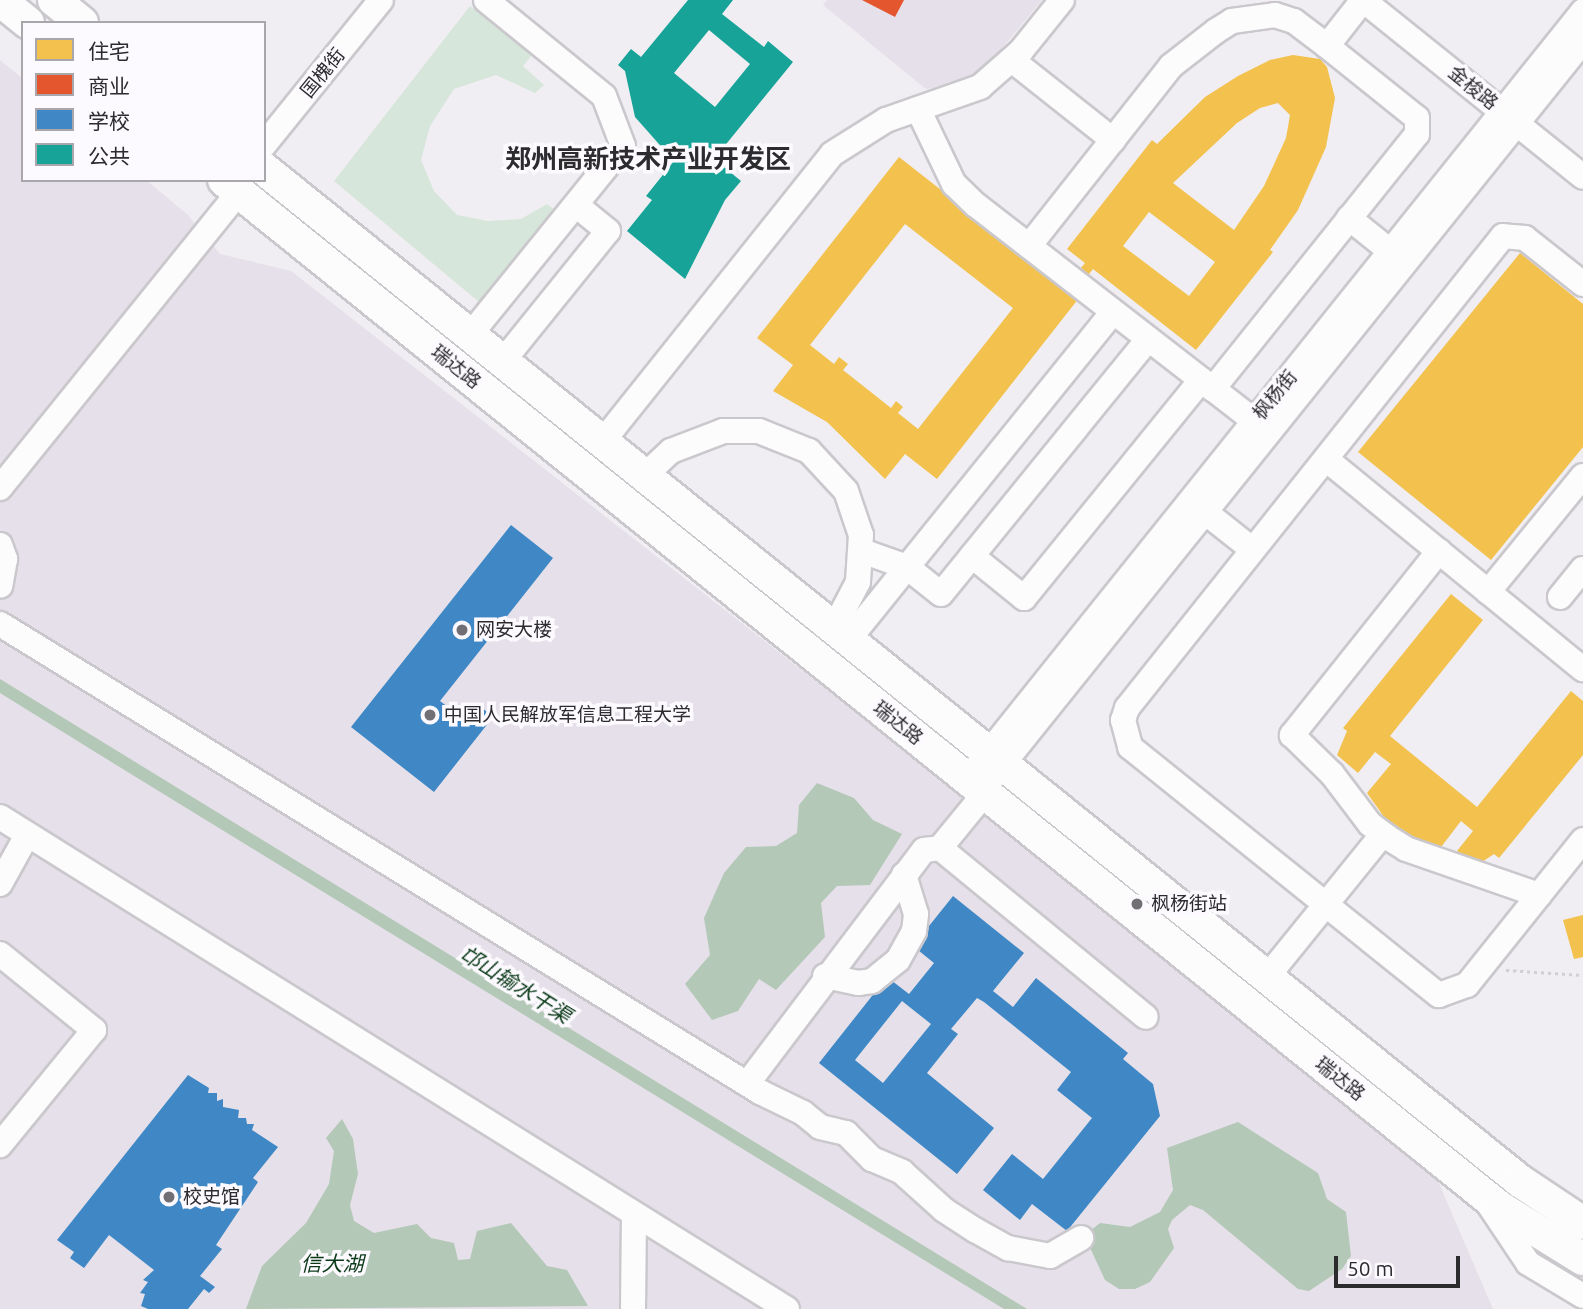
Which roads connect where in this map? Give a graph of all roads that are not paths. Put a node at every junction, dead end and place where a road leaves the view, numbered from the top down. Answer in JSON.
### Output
{"nodes":[{"id":1,"x":0,"y":0,"type":"edge"},
{"id":2,"x":54,"y":0,"type":"edge"},
{"id":3,"x":381,"y":0,"type":"edge"},
{"id":4,"x":486,"y":0,"type":"edge"},
{"id":5,"x":1062,"y":0,"type":"edge"},
{"id":6,"x":1363,"y":0,"type":"edge"},
{"id":7,"x":1583,"y":11,"type":"edge"},
{"id":8,"x":26,"y":21,"type":"edge"},
{"id":9,"x":80,"y":21,"type":"edge"},
{"id":10,"x":1583,"y":41,"type":"edge"},
{"id":11,"x":1327,"y":46,"type":"junction"},
{"id":12,"x":1012,"y":60,"type":"junction"},
{"id":13,"x":918,"y":109,"type":"junction"},
{"id":14,"x":1509,"y":118,"type":"junction"},
{"id":15,"x":1113,"y":140,"type":"junction"},
{"id":16,"x":266,"y":143,"type":"edge"},
{"id":17,"x":266,"y":171,"type":"edge"},
{"id":18,"x":1583,"y":177,"type":"edge"},
{"id":19,"x":233,"y":185,"type":"edge"},
{"id":20,"x":576,"y":205,"type":"junction"},
{"id":21,"x":1349,"y":218,"type":"junction"},
{"id":22,"x":1029,"y":246,"type":"junction"},
{"id":23,"x":1390,"y":251,"type":"junction"},
{"id":24,"x":1583,"y":284,"type":"edge"},
{"id":25,"x":1113,"y":312,"type":"junction"},
{"id":26,"x":470,"y":335,"type":"junction"},
{"id":27,"x":1148,"y":339,"type":"junction"},
{"id":28,"x":503,"y":361,"type":"junction"},
{"id":29,"x":1207,"y":384,"type":"junction"},
{"id":30,"x":1254,"y":421,"type":"junction"},
{"id":31,"x":603,"y":441,"type":"junction"},
{"id":32,"x":1326,"y":459,"type":"junction"},
{"id":33,"x":644,"y":476,"type":"junction"},
{"id":34,"x":1583,"y":476,"type":"edge"},
{"id":35,"x":0,"y":488,"type":"edge"},
{"id":36,"x":1205,"y":512,"type":"junction"},
{"id":37,"x":0,"y":545,"type":"edge"},
{"id":38,"x":1253,"y":550,"type":"junction"},
{"id":39,"x":862,"y":551,"type":"junction"},
{"id":40,"x":1439,"y":551,"type":"junction"},
{"id":41,"x":972,"y":556,"type":"junction"},
{"id":42,"x":907,"y":567,"type":"junction"},
{"id":43,"x":1583,"y":569,"type":"edge"},
{"id":44,"x":0,"y":586,"type":"edge"},
{"id":45,"x":1488,"y":592,"type":"junction"},
{"id":46,"x":1560,"y":597,"type":"dead end"},
{"id":47,"x":0,"y":624,"type":"edge"},
{"id":48,"x":839,"y":632,"type":"junction"},
{"id":49,"x":1583,"y":669,"type":"edge"},
{"id":50,"x":996,"y":758,"type":"junction"},
{"id":51,"x":978,"y":787,"type":"junction"},
{"id":52,"x":0,"y":817,"type":"edge"},
{"id":53,"x":1383,"y":834,"type":"junction"},
{"id":54,"x":27,"y":835,"type":"junction"},
{"id":55,"x":1583,"y":840,"type":"edge"},
{"id":56,"x":940,"y":848,"type":"junction"},
{"id":57,"x":904,"y":875,"type":"junction"},
{"id":58,"x":0,"y":884,"type":"edge"},
{"id":59,"x":1539,"y":895,"type":"junction"},
{"id":60,"x":1326,"y":904,"type":"junction"},
{"id":61,"x":0,"y":954,"type":"edge"},
{"id":62,"x":825,"y":976,"type":"junction"},
{"id":63,"x":1267,"y":977,"type":"junction"},
{"id":64,"x":1146,"y":1017,"type":"dead end"},
{"id":65,"x":747,"y":1084,"type":"junction"},
{"id":66,"x":0,"y":1145,"type":"edge"},
{"id":67,"x":634,"y":1216,"type":"junction"},
{"id":68,"x":1583,"y":1223,"type":"edge"},
{"id":69,"x":1081,"y":1238,"type":"dead end"},
{"id":70,"x":1578,"y":1274,"type":"edge"},
{"id":71,"x":633,"y":1309,"type":"edge"},
{"id":72,"x":787,"y":1309,"type":"edge"}],
"edges":[{"from":1,"to":8,"type":"main road"},
{"from":2,"to":9,"type":"main road"},
{"from":3,"to":16,"type":"street","name":"国槐街"},
{"from":4,"to":20,"type":"street"},
{"from":5,"to":12,"type":"street"},
{"from":6,"to":11,"type":"street"},
{"from":6,"to":14,"type":"street","name":"金梭路"},
{"from":7,"to":14,"type":"street","name":"枫杨街"},
{"from":10,"to":14,"type":"street","name":"枫杨街"},
{"from":11,"to":15,"type":"street"},
{"from":11,"to":21,"type":"street"},
{"from":12,"to":13,"type":"street"},
{"from":12,"to":15,"type":"street"},
{"from":13,"to":22,"type":"street"},
{"from":13,"to":31,"type":"street"},
{"from":14,"to":18,"type":"street","name":"金梭路"},
{"from":14,"to":23,"type":"street","name":"枫杨街"},
{"from":14,"to":36,"type":"street","name":"枫杨街"},
{"from":15,"to":22,"type":"street"},
{"from":17,"to":26,"type":"main road","name":"瑞达路"},
{"from":19,"to":35,"type":"street"},
{"from":19,"to":51,"type":"main road","name":"瑞达路"},
{"from":20,"to":26,"type":"street"},
{"from":20,"to":28,"type":"street"},
{"from":21,"to":23,"type":"street"},
{"from":21,"to":29,"type":"street"},
{"from":22,"to":25,"type":"street"},
{"from":23,"to":30,"type":"street","name":"枫杨街"},
{"from":24,"to":32,"type":"street"},
{"from":25,"to":27,"type":"street"},
{"from":25,"to":42,"type":"street"},
{"from":26,"to":28,"type":"main road","name":"瑞达路"},
{"from":27,"to":29,"type":"street"},
{"from":27,"to":41,"type":"street"},
{"from":28,"to":31,"type":"main road","name":"瑞达路"},
{"from":29,"to":30,"type":"street"},
{"from":29,"to":41,"type":"street"},
{"from":30,"to":50,"type":"street","name":"枫杨街"},
{"from":31,"to":33,"type":"main road","name":"瑞达路"},
{"from":32,"to":38,"type":"street"},
{"from":32,"to":40,"type":"street"},
{"from":33,"to":39,"type":"street"},
{"from":33,"to":48,"type":"main road","name":"瑞达路"},
{"from":34,"to":45,"type":"street"},
{"from":36,"to":38,"type":"street"},
{"from":36,"to":50,"type":"street","name":"枫杨街"},
{"from":37,"to":44,"type":"street"},
{"from":38,"to":60,"type":"street"},
{"from":39,"to":42,"type":"street"},
{"from":39,"to":48,"type":"street"},
{"from":40,"to":45,"type":"street"},
{"from":40,"to":53,"type":"street"},
{"from":41,"to":42,"type":"street"},
{"from":42,"to":48,"type":"street"},
{"from":43,"to":46,"type":"street"},
{"from":45,"to":49,"type":"street"},
{"from":47,"to":65,"type":"street"},
{"from":48,"to":50,"type":"main road","name":"瑞达路"},
{"from":50,"to":51,"type":"street","name":"枫杨街"},
{"from":50,"to":63,"type":"main road","name":"瑞达路"},
{"from":51,"to":56,"type":"street","name":"枫杨街"},
{"from":51,"to":70,"type":"main road","name":"瑞达路"},
{"from":52,"to":54,"type":"street"},
{"from":53,"to":59,"type":"street"},
{"from":53,"to":60,"type":"street"},
{"from":54,"to":58,"type":"street"},
{"from":54,"to":67,"type":"street"},
{"from":55,"to":59,"type":"street"},
{"from":56,"to":57,"type":"street","name":"枫杨街"},
{"from":56,"to":64,"type":"street"},
{"from":57,"to":62,"type":"street","name":"枫杨街"},
{"from":57,"to":62,"type":"street"},
{"from":59,"to":60,"type":"street"},
{"from":60,"to":63,"type":"street"},
{"from":61,"to":66,"type":"street"},
{"from":62,"to":65,"type":"street","name":"枫杨街"},
{"from":63,"to":68,"type":"main road","name":"瑞达路"},
{"from":65,"to":69,"type":"street"},
{"from":67,"to":71,"type":"street"},
{"from":67,"to":72,"type":"street"}]}
